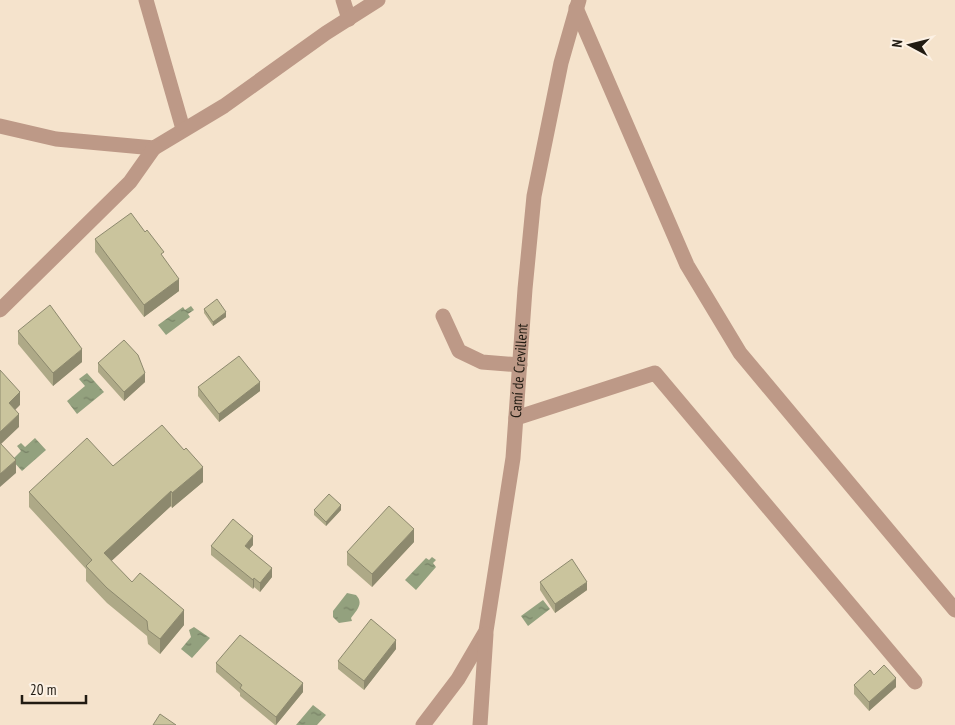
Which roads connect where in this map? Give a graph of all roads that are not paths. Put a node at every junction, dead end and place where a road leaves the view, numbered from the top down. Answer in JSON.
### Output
{"nodes":[{"id":1,"x":146,"y":0,"type":"edge"},
{"id":2,"x":343,"y":0,"type":"edge"},
{"id":3,"x":378,"y":0,"type":"edge"},
{"id":4,"x":578,"y":4,"type":"edge"},
{"id":5,"x":349,"y":18,"type":"junction"},
{"id":6,"x":0,"y":126,"type":"edge"},
{"id":7,"x":183,"y":129,"type":"junction"},
{"id":8,"x":154,"y":148,"type":"junction"},
{"id":9,"x":0,"y":310,"type":"edge"},
{"id":10,"x":443,"y":316,"type":"dead end"},
{"id":11,"x":520,"y":365,"type":"junction"},
{"id":12,"x":516,"y":418,"type":"junction"},
{"id":13,"x":955,"y":610,"type":"edge"},
{"id":14,"x":486,"y":631,"type":"junction"},
{"id":15,"x":915,"y":682,"type":"dead end"},
{"id":16,"x":423,"y":725,"type":"edge"},
{"id":17,"x":480,"y":725,"type":"edge"}],
"edges":[{"from":1,"to":7,"type":"street"},
{"from":2,"to":5,"type":"street"},
{"from":3,"to":5,"type":"street"},
{"from":4,"to":11,"type":"street","name":"Camí de Crevillent"},
{"from":4,"to":13,"type":"street"},
{"from":5,"to":7,"type":"street"},
{"from":6,"to":8,"type":"street"},
{"from":7,"to":8,"type":"street"},
{"from":8,"to":9,"type":"street"},
{"from":10,"to":11,"type":"street"},
{"from":11,"to":12,"type":"street","name":"Camí de Crevillent"},
{"from":12,"to":14,"type":"street","name":"Camí de Crevillent"},
{"from":12,"to":15,"type":"street"},
{"from":14,"to":16,"type":"street","name":"Camí de Crevillent"},
{"from":14,"to":17,"type":"street"}]}
